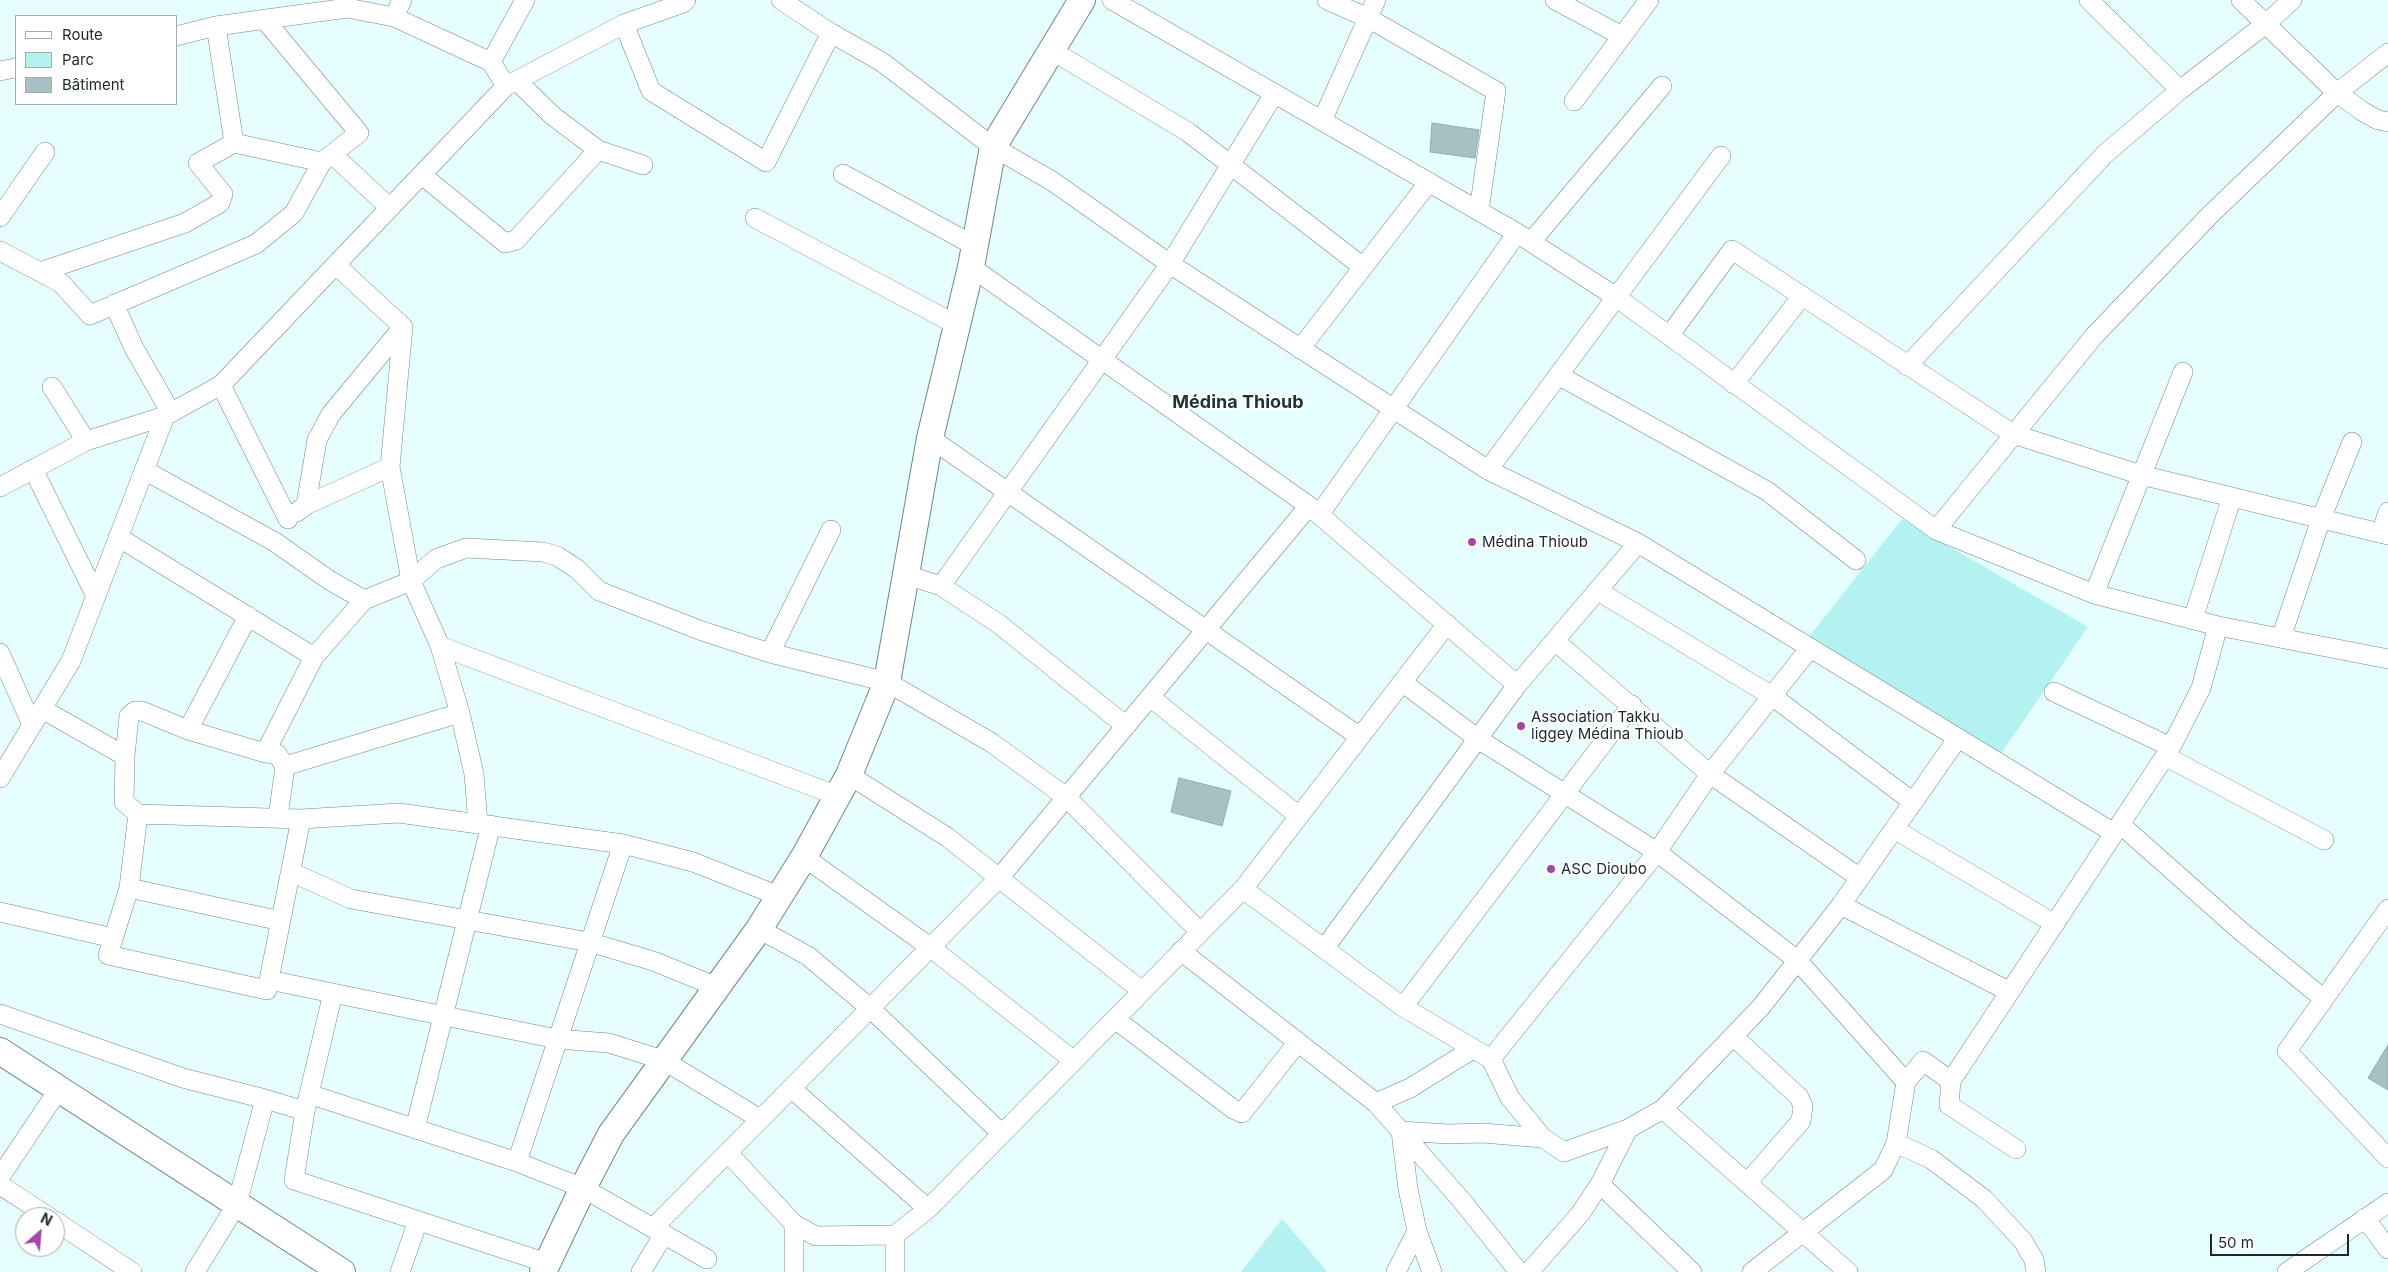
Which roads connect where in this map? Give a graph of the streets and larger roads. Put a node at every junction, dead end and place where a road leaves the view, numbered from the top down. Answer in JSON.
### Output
{"nodes":[{"id":1,"x":525,"y":0,"type":"edge"},
{"id":2,"x":686,"y":0,"type":"edge"},
{"id":3,"x":782,"y":0,"type":"edge"},
{"id":4,"x":1082,"y":0,"type":"edge"},
{"id":5,"x":1112,"y":0,"type":"edge"},
{"id":6,"x":1327,"y":0,"type":"edge"},
{"id":7,"x":1376,"y":0,"type":"edge"},
{"id":8,"x":1555,"y":0,"type":"edge"},
{"id":9,"x":1649,"y":0,"type":"edge"},
{"id":10,"x":2089,"y":0,"type":"edge"},
{"id":11,"x":2241,"y":0,"type":"edge"},
{"id":12,"x":2292,"y":0,"type":"edge"},
{"id":13,"x":342,"y":4,"type":"edge"},
{"id":14,"x":398,"y":8,"type":"edge"},
{"id":15,"x":1368,"y":18,"type":"junction"},
{"id":16,"x":264,"y":19,"type":"junction"},
{"id":17,"x":2267,"y":23,"type":"junction"},
{"id":18,"x":624,"y":24,"type":"junction"},
{"id":19,"x":216,"y":26,"type":"junction"},
{"id":20,"x":831,"y":33,"type":"junction"},
{"id":21,"x":178,"y":36,"type":"edge"},
{"id":22,"x":1622,"y":36,"type":"junction"},
{"id":23,"x":1051,"y":50,"type":"junction"},
{"id":24,"x":2388,"y":53,"type":"edge"},
{"id":25,"x":491,"y":62,"type":"junction"},
{"id":26,"x":15,"y":68,"type":"edge"},
{"id":27,"x":0,"y":71,"type":"edge"},
{"id":28,"x":511,"y":84,"type":"junction"},
{"id":29,"x":1662,"y":86,"type":"dead end"},
{"id":30,"x":2180,"y":90,"type":"junction"},
{"id":31,"x":2338,"y":93,"type":"junction"},
{"id":32,"x":1274,"y":94,"type":"junction"},
{"id":33,"x":1574,"y":101,"type":"dead end"},
{"id":34,"x":1322,"y":121,"type":"junction"},
{"id":35,"x":2388,"y":122,"type":"edge"},
{"id":36,"x":234,"y":143,"type":"junction"},
{"id":37,"x":993,"y":148,"type":"junction"},
{"id":38,"x":598,"y":150,"type":"junction"},
{"id":39,"x":44,"y":152,"type":"dead end"},
{"id":40,"x":1721,"y":156,"type":"dead end"},
{"id":41,"x":328,"y":158,"type":"junction"},
{"id":42,"x":1232,"y":164,"type":"junction"},
{"id":43,"x":643,"y":165,"type":"dead end"},
{"id":44,"x":422,"y":174,"type":"junction"},
{"id":45,"x":843,"y":174,"type":"dead end"},
{"id":46,"x":1428,"y":182,"type":"junction"},
{"id":47,"x":390,"y":208,"type":"junction"},
{"id":48,"x":1479,"y":211,"type":"junction"},
{"id":49,"x":0,"y":217,"type":"edge"},
{"id":50,"x":754,"y":218,"type":"dead end"},
{"id":51,"x":1524,"y":237,"type":"junction"},
{"id":52,"x":0,"y":251,"type":"edge"},
{"id":53,"x":973,"y":257,"type":"junction"},
{"id":54,"x":1170,"y":264,"type":"junction"},
{"id":55,"x":336,"y":265,"type":"junction"},
{"id":56,"x":1363,"y":267,"type":"junction"},
{"id":57,"x":40,"y":272,"type":"junction"},
{"id":58,"x":1802,"y":296,"type":"junction"},
{"id":59,"x":1616,"y":298,"type":"junction"},
{"id":60,"x":114,"y":304,"type":"junction"},
{"id":61,"x":957,"y":325,"type":"junction"},
{"id":62,"x":403,"y":327,"type":"junction"},
{"id":63,"x":1669,"y":336,"type":"junction"},
{"id":64,"x":1300,"y":349,"type":"junction"},
{"id":65,"x":1102,"y":360,"type":"junction"},
{"id":66,"x":1907,"y":366,"type":"junction"},
{"id":67,"x":2183,"y":372,"type":"dead end"},
{"id":68,"x":1558,"y":375,"type":"junction"},
{"id":69,"x":1734,"y":384,"type":"junction"},
{"id":70,"x":221,"y":385,"type":"junction"},
{"id":71,"x":52,"y":388,"type":"dead end"},
{"id":72,"x":1393,"y":410,"type":"junction"},
{"id":73,"x":168,"y":415,"type":"junction"},
{"id":74,"x":2013,"y":434,"type":"junction"},
{"id":75,"x":930,"y":438,"type":"junction"},
{"id":76,"x":86,"y":442,"type":"junction"},
{"id":77,"x":2352,"y":442,"type":"dead end"},
{"id":78,"x":390,"y":467,"type":"junction"},
{"id":79,"x":34,"y":469,"type":"junction"},
{"id":80,"x":144,"y":470,"type":"junction"},
{"id":81,"x":1488,"y":470,"type":"junction"},
{"id":82,"x":2141,"y":476,"type":"junction"},
{"id":83,"x":0,"y":486,"type":"edge"},
{"id":84,"x":1007,"y":491,"type":"junction"},
{"id":85,"x":2232,"y":497,"type":"junction"},
{"id":86,"x":306,"y":506,"type":"junction"},
{"id":87,"x":1314,"y":511,"type":"junction"},
{"id":88,"x":2388,"y":512,"type":"edge"},
{"id":89,"x":288,"y":519,"type":"junction"},
{"id":90,"x":2322,"y":519,"type":"junction"},
{"id":91,"x":831,"y":530,"type":"dead end"},
{"id":92,"x":1936,"y":530,"type":"junction"},
{"id":93,"x":2384,"y":534,"type":"edge"},
{"id":94,"x":118,"y":537,"type":"junction"},
{"id":95,"x":275,"y":542,"type":"junction"},
{"id":96,"x":1638,"y":543,"type":"junction"},
{"id":97,"x":1856,"y":560,"type":"dead end"},
{"id":98,"x":906,"y":575,"type":"junction"},
{"id":99,"x":411,"y":581,"type":"junction"},
{"id":100,"x":941,"y":586,"type":"junction"},
{"id":101,"x":1598,"y":591,"type":"junction"},
{"id":102,"x":2094,"y":594,"type":"junction"},
{"id":103,"x":96,"y":596,"type":"junction"},
{"id":104,"x":364,"y":600,"type":"junction"},
{"id":105,"x":248,"y":616,"type":"junction"},
{"id":106,"x":2193,"y":619,"type":"junction"},
{"id":107,"x":1446,"y":624,"type":"junction"},
{"id":108,"x":2218,"y":626,"type":"junction"},
{"id":109,"x":1207,"y":629,"type":"junction"},
{"id":110,"x":2281,"y":638,"type":"junction"},
{"id":111,"x":1555,"y":641,"type":"junction"},
{"id":112,"x":440,"y":646,"type":"junction"},
{"id":113,"x":1810,"y":648,"type":"junction"},
{"id":114,"x":0,"y":653,"type":"edge"},
{"id":115,"x":770,"y":653,"type":"junction"},
{"id":116,"x":314,"y":657,"type":"junction"},
{"id":117,"x":2388,"y":659,"type":"edge"},
{"id":118,"x":887,"y":682,"type":"junction"},
{"id":119,"x":1402,"y":682,"type":"junction"},
{"id":120,"x":1517,"y":685,"type":"junction"},
{"id":121,"x":2054,"y":692,"type":"dead end"},
{"id":122,"x":1772,"y":696,"type":"junction"},
{"id":123,"x":1150,"y":697,"type":"junction"},
{"id":124,"x":1632,"y":705,"type":"junction"},
{"id":125,"x":460,"y":713,"type":"junction"},
{"id":126,"x":37,"y":717,"type":"junction"},
{"id":127,"x":1126,"y":726,"type":"junction"},
{"id":128,"x":188,"y":730,"type":"junction"},
{"id":129,"x":1360,"y":737,"type":"junction"},
{"id":130,"x":1958,"y":738,"type":"junction"},
{"id":131,"x":1478,"y":739,"type":"junction"},
{"id":132,"x":2168,"y":751,"type":"junction"},
{"id":133,"x":266,"y":753,"type":"junction"},
{"id":134,"x":125,"y":756,"type":"junction"},
{"id":135,"x":285,"y":766,"type":"junction"},
{"id":136,"x":1710,"y":774,"type":"junction"},
{"id":137,"x":0,"y":778,"type":"edge"},
{"id":138,"x":844,"y":785,"type":"junction"},
{"id":139,"x":1565,"y":793,"type":"junction"},
{"id":140,"x":1066,"y":797,"type":"junction"},
{"id":141,"x":1913,"y":802,"type":"junction"},
{"id":142,"x":138,"y":814,"type":"junction"},
{"id":143,"x":1299,"y":816,"type":"junction"},
{"id":144,"x":278,"y":817,"type":"junction"},
{"id":145,"x":301,"y":819,"type":"junction"},
{"id":146,"x":485,"y":825,"type":"junction"},
{"id":147,"x":2117,"y":828,"type":"junction"},
{"id":148,"x":1894,"y":829,"type":"junction"},
{"id":149,"x":2324,"y":840,"type":"dead end"},
{"id":150,"x":623,"y":844,"type":"junction"},
{"id":151,"x":1658,"y":852,"type":"junction"},
{"id":152,"x":804,"y":857,"type":"junction"},
{"id":153,"x":291,"y":872,"type":"junction"},
{"id":154,"x":1000,"y":877,"type":"junction"},
{"id":155,"x":1860,"y":878,"type":"junction"},
{"id":156,"x":129,"y":888,"type":"junction"},
{"id":157,"x":1243,"y":889,"type":"junction"},
{"id":158,"x":779,"y":896,"type":"junction"},
{"id":159,"x":1841,"y":905,"type":"junction"},
{"id":160,"x":2388,"y":909,"type":"edge"},
{"id":161,"x":0,"y":912,"type":"edge"},
{"id":162,"x":468,"y":920,"type":"junction"},
{"id":163,"x":281,"y":922,"type":"junction"},
{"id":164,"x":2055,"y":924,"type":"junction"},
{"id":165,"x":759,"y":929,"type":"junction"},
{"id":166,"x":1200,"y":932,"type":"junction"},
{"id":167,"x":113,"y":938,"type":"junction"},
{"id":168,"x":589,"y":942,"type":"junction"},
{"id":169,"x":930,"y":947,"type":"junction"},
{"id":170,"x":1324,"y":949,"type":"junction"},
{"id":171,"x":1182,"y":951,"type":"junction"},
{"id":172,"x":1797,"y":960,"type":"junction"},
{"id":173,"x":269,"y":980,"type":"junction"},
{"id":174,"x":717,"y":987,"type":"junction"},
{"id":175,"x":1142,"y":992,"type":"junction"},
{"id":176,"x":2010,"y":992,"type":"junction"},
{"id":177,"x":333,"y":993,"type":"junction"},
{"id":178,"x":2324,"y":999,"type":"junction"},
{"id":179,"x":1403,"y":1007,"type":"junction"},
{"id":180,"x":870,"y":1008,"type":"junction"},
{"id":181,"x":0,"y":1014,"type":"edge"},
{"id":182,"x":444,"y":1015,"type":"junction"},
{"id":183,"x":1115,"y":1020,"type":"junction"},
{"id":184,"x":1733,"y":1036,"type":"junction"},
{"id":185,"x":557,"y":1039,"type":"junction"},
{"id":186,"x":1298,"y":1042,"type":"junction"},
{"id":187,"x":1473,"y":1049,"type":"junction"},
{"id":188,"x":0,"y":1051,"type":"edge"},
{"id":189,"x":1491,"y":1059,"type":"junction"},
{"id":190,"x":663,"y":1060,"type":"junction"},
{"id":191,"x":1074,"y":1061,"type":"junction"},
{"id":192,"x":1951,"y":1081,"type":"junction"},
{"id":193,"x":1906,"y":1082,"type":"junction"},
{"id":194,"x":791,"y":1088,"type":"junction"},
{"id":195,"x":59,"y":1089,"type":"junction"},
{"id":196,"x":265,"y":1099,"type":"junction"},
{"id":197,"x":307,"y":1103,"type":"junction"},
{"id":198,"x":1376,"y":1103,"type":"junction"},
{"id":199,"x":1663,"y":1109,"type":"junction"},
{"id":200,"x":760,"y":1119,"type":"junction"},
{"id":201,"x":415,"y":1129,"type":"junction"},
{"id":202,"x":1628,"y":1129,"type":"junction"},
{"id":203,"x":1401,"y":1131,"type":"junction"},
{"id":204,"x":1002,"y":1134,"type":"junction"},
{"id":205,"x":1543,"y":1138,"type":"junction"},
{"id":206,"x":1896,"y":1143,"type":"junction"},
{"id":207,"x":2016,"y":1149,"type":"dead end"},
{"id":208,"x":728,"y":1153,"type":"junction"},
{"id":209,"x":2388,"y":1158,"type":"edge"},
{"id":210,"x":517,"y":1162,"type":"junction"},
{"id":211,"x":0,"y":1177,"type":"edge"},
{"id":212,"x":1747,"y":1183,"type":"junction"},
{"id":213,"x":1600,"y":1184,"type":"junction"},
{"id":214,"x":0,"y":1185,"type":"edge"},
{"id":215,"x":582,"y":1188,"type":"junction"},
{"id":216,"x":2388,"y":1203,"type":"edge"},
{"id":217,"x":237,"y":1204,"type":"junction"},
{"id":218,"x":33,"y":1207,"type":"edge"},
{"id":219,"x":928,"y":1209,"type":"junction"},
{"id":220,"x":2365,"y":1218,"type":"junction"},
{"id":221,"x":418,"y":1221,"type":"junction"},
{"id":222,"x":794,"y":1224,"type":"junction"},
{"id":223,"x":65,"y":1228,"type":"edge"},
{"id":224,"x":658,"y":1231,"type":"junction"},
{"id":225,"x":1416,"y":1231,"type":"junction"},
{"id":226,"x":1802,"y":1232,"type":"junction"},
{"id":227,"x":895,"y":1235,"type":"junction"},
{"id":228,"x":2388,"y":1249,"type":"edge"},
{"id":229,"x":707,"y":1259,"type":"dead end"},
{"id":230,"x":545,"y":1268,"type":"edge"},
{"id":231,"x":1514,"y":1269,"type":"edge"},
{"id":232,"x":132,"y":1272,"type":"edge"},
{"id":233,"x":195,"y":1272,"type":"edge"},
{"id":234,"x":342,"y":1272,"type":"edge"},
{"id":235,"x":400,"y":1272,"type":"edge"},
{"id":236,"x":641,"y":1272,"type":"edge"},
{"id":237,"x":794,"y":1272,"type":"edge"},
{"id":238,"x":896,"y":1272,"type":"edge"},
{"id":239,"x":1396,"y":1272,"type":"edge"},
{"id":240,"x":1432,"y":1272,"type":"edge"},
{"id":241,"x":1529,"y":1272,"type":"edge"},
{"id":242,"x":1692,"y":1272,"type":"edge"},
{"id":243,"x":1752,"y":1272,"type":"edge"},
{"id":244,"x":1848,"y":1272,"type":"edge"},
{"id":245,"x":2036,"y":1272,"type":"edge"},
{"id":246,"x":2287,"y":1272,"type":"edge"}],
"edges":[{"from":1,"to":25,"type":"street"},
{"from":2,"to":18,"type":"street"},
{"from":3,"to":20,"type":"street"},
{"from":4,"to":23,"type":"street"},
{"from":5,"to":32,"type":"street"},
{"from":6,"to":15,"type":"street"},
{"from":7,"to":15,"type":"street"},
{"from":8,"to":22,"type":"street"},
{"from":9,"to":22,"type":"street"},
{"from":10,"to":30,"type":"street"},
{"from":11,"to":17,"type":"street"},
{"from":12,"to":17,"type":"street"},
{"from":13,"to":14,"type":"street"},
{"from":13,"to":16,"type":"street"},
{"from":14,"to":25,"type":"street"},
{"from":15,"to":34,"type":"street"},
{"from":15,"to":48,"type":"street"},
{"from":16,"to":19,"type":"street"},
{"from":16,"to":41,"type":"street"},
{"from":17,"to":30,"type":"street"},
{"from":17,"to":31,"type":"street"},
{"from":18,"to":20,"type":"street"},
{"from":18,"to":28,"type":"street"},
{"from":19,"to":21,"type":"street"},
{"from":19,"to":36,"type":"street"},
{"from":20,"to":37,"type":"street"},
{"from":22,"to":33,"type":"street"},
{"from":23,"to":37,"type":"street"},
{"from":23,"to":42,"type":"street"},
{"from":24,"to":31,"type":"street"},
{"from":25,"to":28,"type":"street"},
{"from":26,"to":27,"type":"street"},
{"from":28,"to":38,"type":"street"},
{"from":28,"to":44,"type":"street"},
{"from":29,"to":51,"type":"street"},
{"from":30,"to":66,"type":"street"},
{"from":31,"to":35,"type":"street"},
{"from":31,"to":74,"type":"street"},
{"from":32,"to":34,"type":"street"},
{"from":32,"to":42,"type":"street"},
{"from":34,"to":46,"type":"street"},
{"from":36,"to":41,"type":"street"},
{"from":36,"to":57,"type":"street"},
{"from":37,"to":53,"type":"street"},
{"from":37,"to":54,"type":"street"},
{"from":38,"to":43,"type":"street"},
{"from":38,"to":44,"type":"street"},
{"from":39,"to":49,"type":"street"},
{"from":40,"to":59,"type":"street"},
{"from":41,"to":47,"type":"street"},
{"from":41,"to":60,"type":"street"},
{"from":42,"to":54,"type":"street"},
{"from":42,"to":56,"type":"street"},
{"from":44,"to":47,"type":"street"},
{"from":45,"to":53,"type":"street"},
{"from":46,"to":48,"type":"street"},
{"from":46,"to":56,"type":"street"},
{"from":47,"to":55,"type":"street"},
{"from":48,"to":51,"type":"street"},
{"from":50,"to":61,"type":"street"},
{"from":51,"to":59,"type":"street"},
{"from":51,"to":72,"type":"street"},
{"from":52,"to":57,"type":"street"},
{"from":53,"to":61,"type":"street"},
{"from":53,"to":65,"type":"street"},
{"from":54,"to":64,"type":"street"},
{"from":54,"to":65,"type":"street"},
{"from":55,"to":62,"type":"street"},
{"from":55,"to":70,"type":"street"},
{"from":56,"to":64,"type":"street"},
{"from":57,"to":60,"type":"street"},
{"from":58,"to":63,"type":"street"},
{"from":58,"to":66,"type":"street"},
{"from":58,"to":69,"type":"street"},
{"from":59,"to":63,"type":"street"},
{"from":59,"to":68,"type":"street"},
{"from":60,"to":73,"type":"street"},
{"from":61,"to":75,"type":"street"},
{"from":62,"to":78,"type":"street"},
{"from":62,"to":86,"type":"street"},
{"from":63,"to":69,"type":"street"},
{"from":64,"to":72,"type":"street"},
{"from":65,"to":84,"type":"street"},
{"from":65,"to":87,"type":"street"},
{"from":66,"to":74,"type":"street"},
{"from":67,"to":82,"type":"street"},
{"from":68,"to":81,"type":"street"},
{"from":68,"to":97,"type":"street"},
{"from":69,"to":92,"type":"street"},
{"from":70,"to":73,"type":"street"},
{"from":70,"to":89,"type":"street"},
{"from":71,"to":76,"type":"street"},
{"from":72,"to":81,"type":"street"},
{"from":72,"to":87,"type":"street"},
{"from":73,"to":76,"type":"street"},
{"from":73,"to":80,"type":"street"},
{"from":74,"to":82,"type":"street"},
{"from":74,"to":92,"type":"street"},
{"from":75,"to":84,"type":"street"},
{"from":75,"to":98,"type":"street"},
{"from":76,"to":79,"type":"street"},
{"from":77,"to":90,"type":"street"},
{"from":78,"to":86,"type":"street"},
{"from":78,"to":99,"type":"street"},
{"from":79,"to":83,"type":"street"},
{"from":79,"to":103,"type":"street"},
{"from":80,"to":94,"type":"street"},
{"from":80,"to":95,"type":"street"},
{"from":81,"to":96,"type":"street"},
{"from":82,"to":85,"type":"street"},
{"from":82,"to":102,"type":"street"},
{"from":84,"to":100,"type":"street"},
{"from":84,"to":109,"type":"street"},
{"from":85,"to":90,"type":"street"},
{"from":85,"to":106,"type":"street"},
{"from":86,"to":89,"type":"street"},
{"from":87,"to":107,"type":"street"},
{"from":87,"to":109,"type":"street"},
{"from":88,"to":93,"type":"street"},
{"from":89,"to":95,"type":"street"},
{"from":90,"to":93,"type":"street"},
{"from":90,"to":110,"type":"street"},
{"from":91,"to":115,"type":"street"},
{"from":92,"to":102,"type":"street"},
{"from":94,"to":103,"type":"street"},
{"from":94,"to":105,"type":"street"},
{"from":95,"to":104,"type":"street"},
{"from":96,"to":101,"type":"street"},
{"from":96,"to":113,"type":"street"},
{"from":98,"to":100,"type":"street"},
{"from":98,"to":118,"type":"street"},
{"from":99,"to":104,"type":"street"},
{"from":99,"to":112,"type":"street"},
{"from":99,"to":115,"type":"street"},
{"from":100,"to":127,"type":"street"},
{"from":101,"to":111,"type":"street"},
{"from":101,"to":122,"type":"street"},
{"from":102,"to":106,"type":"street"},
{"from":103,"to":126,"type":"street"},
{"from":104,"to":116,"type":"street"},
{"from":105,"to":116,"type":"street"},
{"from":105,"to":128,"type":"street"},
{"from":106,"to":108,"type":"street"},
{"from":107,"to":119,"type":"street"},
{"from":107,"to":120,"type":"street"},
{"from":108,"to":110,"type":"street"},
{"from":108,"to":132,"type":"street"},
{"from":109,"to":123,"type":"street"},
{"from":109,"to":129,"type":"street"},
{"from":110,"to":117,"type":"street"},
{"from":111,"to":120,"type":"street"},
{"from":111,"to":124,"type":"street"},
{"from":112,"to":125,"type":"street"},
{"from":112,"to":138,"type":"street"},
{"from":113,"to":122,"type":"street"},
{"from":113,"to":130,"type":"street"},
{"from":114,"to":126,"type":"street"},
{"from":115,"to":118,"type":"street"},
{"from":116,"to":133,"type":"street"},
{"from":118,"to":138,"type":"street"},
{"from":118,"to":140,"type":"street"},
{"from":119,"to":129,"type":"street"},
{"from":119,"to":131,"type":"street"},
{"from":120,"to":131,"type":"street"},
{"from":121,"to":132,"type":"street"},
{"from":122,"to":136,"type":"street"},
{"from":122,"to":141,"type":"street"},
{"from":123,"to":127,"type":"street"},
{"from":123,"to":143,"type":"street"},
{"from":124,"to":136,"type":"street"},
{"from":124,"to":139,"type":"street"},
{"from":125,"to":135,"type":"street"},
{"from":125,"to":146,"type":"street"},
{"from":126,"to":134,"type":"street"},
{"from":126,"to":137,"type":"street"},
{"from":127,"to":140,"type":"street"},
{"from":128,"to":133,"type":"street"},
{"from":128,"to":134,"type":"street"},
{"from":129,"to":143,"type":"street"},
{"from":130,"to":141,"type":"street"},
{"from":130,"to":147,"type":"street"},
{"from":131,"to":139,"type":"street"},
{"from":131,"to":170,"type":"street"},
{"from":132,"to":147,"type":"street"},
{"from":132,"to":149,"type":"street"},
{"from":133,"to":135,"type":"street"},
{"from":134,"to":142,"type":"street"},
{"from":135,"to":144,"type":"street"},
{"from":136,"to":151,"type":"street"},
{"from":136,"to":155,"type":"street"},
{"from":138,"to":152,"type":"street"},
{"from":138,"to":154,"type":"street"},
{"from":139,"to":151,"type":"street"},
{"from":139,"to":179,"type":"street"},
{"from":140,"to":154,"type":"street"},
{"from":140,"to":166,"type":"street"},
{"from":141,"to":148,"type":"street"},
{"from":142,"to":144,"type":"street"},
{"from":142,"to":156,"type":"street"},
{"from":143,"to":157,"type":"street"},
{"from":144,"to":145,"type":"street"},
{"from":145,"to":146,"type":"street"},
{"from":145,"to":153,"type":"street"},
{"from":146,"to":150,"type":"street"},
{"from":146,"to":162,"type":"street"},
{"from":147,"to":164,"type":"street"},
{"from":147,"to":178,"type":"street"},
{"from":148,"to":155,"type":"street"},
{"from":148,"to":164,"type":"street"},
{"from":150,"to":158,"type":"street"},
{"from":150,"to":168,"type":"street"},
{"from":151,"to":172,"type":"street"},
{"from":151,"to":189,"type":"street"},
{"from":152,"to":158,"type":"street"},
{"from":152,"to":169,"type":"street"},
{"from":153,"to":162,"type":"street"},
{"from":153,"to":163,"type":"street"},
{"from":154,"to":169,"type":"street"},
{"from":154,"to":175,"type":"street"},
{"from":155,"to":159,"type":"street"},
{"from":156,"to":163,"type":"street"},
{"from":156,"to":167,"type":"street"},
{"from":157,"to":166,"type":"street"},
{"from":157,"to":170,"type":"street"},
{"from":158,"to":165,"type":"street"},
{"from":159,"to":172,"type":"street"},
{"from":159,"to":176,"type":"street"},
{"from":160,"to":178,"type":"street"},
{"from":161,"to":167,"type":"street"},
{"from":162,"to":168,"type":"street"},
{"from":162,"to":182,"type":"street"},
{"from":163,"to":173,"type":"street"},
{"from":164,"to":176,"type":"street"},
{"from":165,"to":174,"type":"street"},
{"from":165,"to":180,"type":"street"},
{"from":166,"to":171,"type":"street"},
{"from":167,"to":173,"type":"street"},
{"from":168,"to":174,"type":"street"},
{"from":168,"to":185,"type":"street"},
{"from":169,"to":180,"type":"street"},
{"from":169,"to":191,"type":"street"},
{"from":170,"to":179,"type":"street"},
{"from":171,"to":175,"type":"street"},
{"from":171,"to":186,"type":"street"},
{"from":172,"to":184,"type":"street"},
{"from":172,"to":193,"type":"street"},
{"from":173,"to":177,"type":"street"},
{"from":174,"to":190,"type":"street"},
{"from":175,"to":183,"type":"street"},
{"from":176,"to":192,"type":"street"},
{"from":177,"to":182,"type":"street"},
{"from":177,"to":197,"type":"street"},
{"from":178,"to":209,"type":"street"},
{"from":179,"to":187,"type":"street"},
{"from":180,"to":194,"type":"street"},
{"from":180,"to":204,"type":"street"},
{"from":181,"to":196,"type":"street"},
{"from":182,"to":185,"type":"street"},
{"from":182,"to":201,"type":"street"},
{"from":183,"to":186,"type":"street"},
{"from":183,"to":191,"type":"street"},
{"from":184,"to":199,"type":"street"},
{"from":184,"to":212,"type":"street"},
{"from":185,"to":190,"type":"street"},
{"from":185,"to":210,"type":"street"},
{"from":186,"to":198,"type":"street"},
{"from":187,"to":189,"type":"street"},
{"from":187,"to":198,"type":"street"},
{"from":188,"to":195,"type":"street"},
{"from":189,"to":205,"type":"street"},
{"from":190,"to":200,"type":"street"},
{"from":190,"to":215,"type":"street"},
{"from":191,"to":204,"type":"street"},
{"from":192,"to":193,"type":"street"},
{"from":192,"to":207,"type":"street"},
{"from":193,"to":206,"type":"street"},
{"from":194,"to":200,"type":"street"},
{"from":194,"to":219,"type":"street"},
{"from":195,"to":211,"type":"street"},
{"from":195,"to":217,"type":"street"},
{"from":196,"to":197,"type":"street"},
{"from":196,"to":217,"type":"street"},
{"from":197,"to":201,"type":"street"},
{"from":197,"to":221,"type":"street"},
{"from":198,"to":203,"type":"street"},
{"from":199,"to":202,"type":"street"},
{"from":199,"to":212,"type":"street"},
{"from":200,"to":208,"type":"street"},
{"from":201,"to":210,"type":"street"},
{"from":202,"to":205,"type":"street"},
{"from":202,"to":213,"type":"street"},
{"from":203,"to":205,"type":"street"},
{"from":203,"to":225,"type":"street"},
{"from":203,"to":231,"type":"street"},
{"from":204,"to":219,"type":"street"},
{"from":206,"to":226,"type":"street"},
{"from":206,"to":245,"type":"street"},
{"from":208,"to":222,"type":"street"},
{"from":208,"to":224,"type":"street"},
{"from":210,"to":215,"type":"street"},
{"from":212,"to":226,"type":"street"},
{"from":213,"to":241,"type":"street"},
{"from":213,"to":242,"type":"street"},
{"from":214,"to":218,"type":"street"},
{"from":215,"to":224,"type":"street"},
{"from":215,"to":230,"type":"street"},
{"from":216,"to":220,"type":"street"},
{"from":217,"to":233,"type":"street"},
{"from":217,"to":234,"type":"street"},
{"from":219,"to":227,"type":"street"},
{"from":220,"to":228,"type":"street"},
{"from":220,"to":246,"type":"street"},
{"from":221,"to":230,"type":"street"},
{"from":221,"to":235,"type":"street"},
{"from":222,"to":227,"type":"street"},
{"from":222,"to":237,"type":"street"},
{"from":223,"to":232,"type":"street"},
{"from":224,"to":229,"type":"street"},
{"from":224,"to":236,"type":"street"},
{"from":225,"to":239,"type":"street"},
{"from":225,"to":240,"type":"street"},
{"from":226,"to":243,"type":"street"},
{"from":226,"to":244,"type":"street"},
{"from":227,"to":238,"type":"street"}]}
